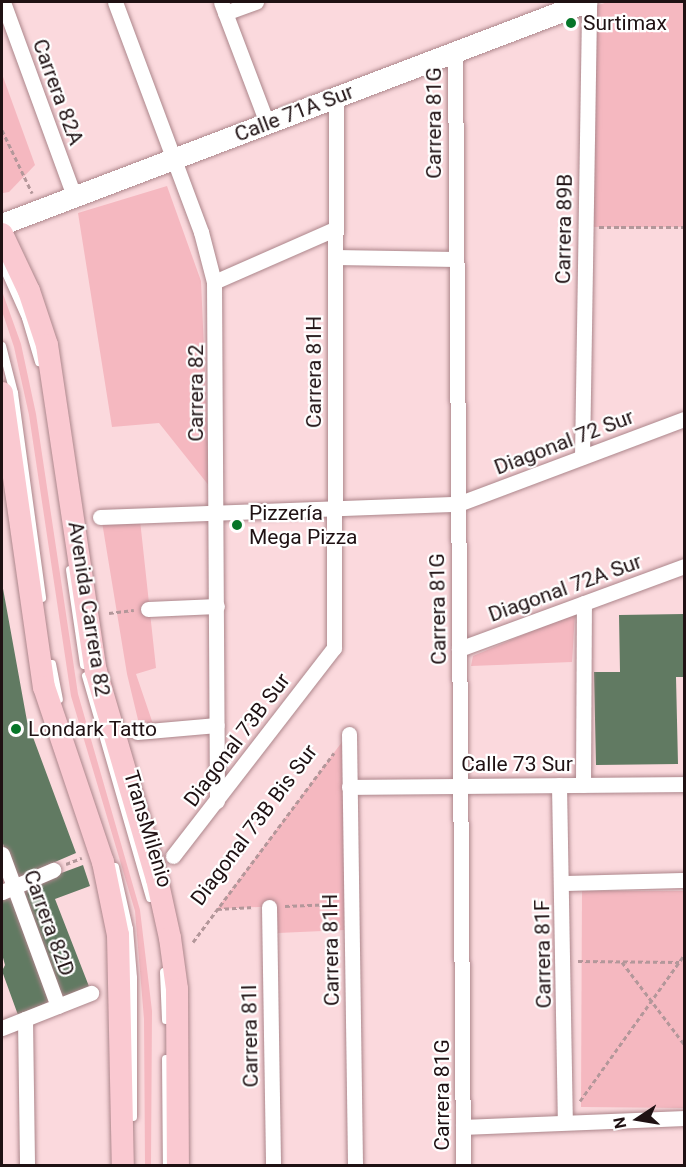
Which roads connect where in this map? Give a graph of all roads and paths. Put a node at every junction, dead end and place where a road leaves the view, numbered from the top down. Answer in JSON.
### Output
{"nodes":[{"id":1,"x":3,"y":2,"type":"edge"},
{"id":2,"x":115,"y":2,"type":"edge"},
{"id":3,"x":256,"y":2,"type":"edge"},
{"id":4,"x":581,"y":3,"type":"edge"},
{"id":5,"x":223,"y":7,"type":"edge"},
{"id":6,"x":455,"y":51,"type":"junction"},
{"id":7,"x":336,"y":97,"type":"junction"},
{"id":8,"x":267,"y":123,"type":"junction"},
{"id":9,"x":2,"y":130,"type":"edge"},
{"id":10,"x":174,"y":159,"type":"junction"},
{"id":11,"x":33,"y":194,"type":"dead end"},
{"id":12,"x":74,"y":196,"type":"junction"},
{"id":13,"x":2,"y":224,"type":"edge"},
{"id":14,"x":684,"y":226,"type":"edge"},
{"id":15,"x":585,"y":227,"type":"junction"},
{"id":16,"x":335,"y":229,"type":"junction"},
{"id":17,"x":2,"y":234,"type":"edge"},
{"id":18,"x":335,"y":257,"type":"junction"},
{"id":19,"x":456,"y":259,"type":"junction"},
{"id":20,"x":2,"y":264,"type":"edge"},
{"id":21,"x":214,"y":282,"type":"junction"},
{"id":22,"x":2,"y":346,"type":"edge"},
{"id":23,"x":2,"y":393,"type":"edge"},
{"id":24,"x":684,"y":419,"type":"edge"},
{"id":25,"x":582,"y":457,"type":"junction"},
{"id":26,"x":60,"y":504,"type":"dead end"},
{"id":27,"x":458,"y":504,"type":"junction"},
{"id":28,"x":334,"y":508,"type":"junction"},
{"id":29,"x":217,"y":513,"type":"junction"},
{"id":30,"x":100,"y":517,"type":"dead end"},
{"id":31,"x":69,"y":563,"type":"dead end"},
{"id":32,"x":684,"y":566,"type":"edge"},
{"id":33,"x":584,"y":603,"type":"junction"},
{"id":34,"x":217,"y":606,"type":"junction"},
{"id":35,"x":148,"y":609,"type":"joint"},
{"id":36,"x":109,"y":613,"type":"dead end"},
{"id":37,"x":334,"y":648,"type":"joint"},
{"id":38,"x":459,"y":649,"type":"junction"},
{"id":39,"x":217,"y":725,"type":"junction"},
{"id":40,"x":137,"y":732,"type":"dead end"},
{"id":41,"x":349,"y":734,"type":"joint"},
{"id":42,"x":684,"y":784,"type":"edge"},
{"id":43,"x":559,"y":785,"type":"junction"},
{"id":44,"x":583,"y":785,"type":"junction"},
{"id":45,"x":461,"y":786,"type":"junction"},
{"id":46,"x":350,"y":787,"type":"junction"},
{"id":47,"x":218,"y":801,"type":"junction"},
{"id":48,"x":94,"y":802,"type":"dead end"},
{"id":49,"x":110,"y":849,"type":"dead end"},
{"id":50,"x":2,"y":854,"type":"edge"},
{"id":51,"x":173,"y":856,"type":"dead end"},
{"id":52,"x":89,"y":865,"type":"dead end"},
{"id":53,"x":53,"y":870,"type":"joint"},
{"id":54,"x":684,"y":880,"type":"edge"},
{"id":55,"x":563,"y":883,"type":"junction"},
{"id":56,"x":8,"y":889,"type":"edge"},
{"id":57,"x":151,"y":904,"type":"dead end"},
{"id":58,"x":269,"y":907,"type":"dead end"},
{"id":59,"x":193,"y":942,"type":"dead end"},
{"id":60,"x":162,"y":952,"type":"dead end"},
{"id":61,"x":684,"y":955,"type":"edge"},
{"id":62,"x":564,"y":961,"type":"junction"},
{"id":63,"x":621,"y":961,"type":"junction"},
{"id":64,"x":680,"y":962,"type":"junction"},
{"id":65,"x":91,"y":993,"type":"dead end"},
{"id":66,"x":651,"y":1000,"type":"junction"},
{"id":67,"x":58,"y":1006,"type":"junction"},
{"id":68,"x":25,"y":1019,"type":"junction"},
{"id":69,"x":166,"y":1025,"type":"dead end"},
{"id":70,"x":2,"y":1028,"type":"edge"},
{"id":71,"x":684,"y":1044,"type":"edge"},
{"id":72,"x":166,"y":1048,"type":"dead end"},
{"id":73,"x":684,"y":1118,"type":"edge"},
{"id":74,"x":565,"y":1122,"type":"junction"},
{"id":75,"x":463,"y":1127,"type":"junction"},
{"id":76,"x":133,"y":1130,"type":"dead end"},
{"id":77,"x":133,"y":1142,"type":"dead end"},
{"id":78,"x":27,"y":1166,"type":"edge"},
{"id":79,"x":123,"y":1166,"type":"edge"},
{"id":80,"x":133,"y":1166,"type":"edge"},
{"id":81,"x":166,"y":1166,"type":"edge"},
{"id":82,"x":178,"y":1166,"type":"edge"},
{"id":83,"x":273,"y":1166,"type":"edge"},
{"id":84,"x":355,"y":1166,"type":"edge"},
{"id":85,"x":464,"y":1166,"type":"edge"}],
"edges":[{"from":1,"to":12,"type":"street","name":"Carrera 82A"},
{"from":2,"to":10,"type":"street","name":"Carrera 82"},
{"from":3,"to":5,"type":"street"},
{"from":4,"to":6,"type":"street","name":"Calle 71A Sur"},
{"from":4,"to":15,"type":"street","name":"Carrera 89B"},
{"from":5,"to":8,"type":"street"},
{"from":6,"to":7,"type":"street","name":"Calle 71A Sur"},
{"from":6,"to":19,"type":"street","name":"Carrera 81G"},
{"from":7,"to":8,"type":"street","name":"Calle 71A Sur"},
{"from":7,"to":16,"type":"street","name":"Carrera 81H"},
{"from":8,"to":10,"type":"street","name":"Calle 71A Sur"},
{"from":9,"to":11,"type":"path"},
{"from":10,"to":12,"type":"street","name":"Calle 71A Sur"},
{"from":10,"to":21,"type":"street","name":"Carrera 82"},
{"from":12,"to":13,"type":"street","name":"Calle 71A Sur"},
{"from":14,"to":15,"type":"path"},
{"from":15,"to":25,"type":"street","name":"Carrera 89B"},
{"from":16,"to":18,"type":"street","name":"Carrera 81H"},
{"from":16,"to":21,"type":"street"},
{"from":17,"to":82,"type":"main road","name":"Avenida Carrera 82"},
{"from":18,"to":19,"type":"street"},
{"from":18,"to":28,"type":"street","name":"Carrera 81H"},
{"from":19,"to":27,"type":"street","name":"Carrera 81G"},
{"from":20,"to":26,"type":"lane"},
{"from":21,"to":29,"type":"street","name":"Carrera 82"},
{"from":22,"to":48,"type":"lane","name":"TransMilenio"},
{"from":23,"to":79,"type":"main road"},
{"from":24,"to":25,"type":"street","name":"Diagonal 72 Sur"},
{"from":25,"to":27,"type":"street","name":"Diagonal 72 Sur"},
{"from":27,"to":28,"type":"street","name":"Diagonal 72 Sur"},
{"from":27,"to":38,"type":"street","name":"Carrera 81G"},
{"from":28,"to":29,"type":"street","name":"Diagonal 72 Sur"},
{"from":28,"to":37,"type":"street","name":"Carrera 81H"},
{"from":29,"to":30,"type":"street","name":"Diagonal 72 Sur"},
{"from":29,"to":34,"type":"street","name":"Carrera 82"},
{"from":31,"to":57,"type":"lane","name":"TransMilenio"},
{"from":32,"to":33,"type":"street","name":"Diagonal 72A Sur"},
{"from":33,"to":38,"type":"street","name":"Diagonal 72A Sur"},
{"from":33,"to":44,"type":"street"},
{"from":34,"to":35,"type":"street"},
{"from":34,"to":39,"type":"street","name":"Carrera 82"},
{"from":35,"to":36,"type":"path"},
{"from":37,"to":47,"type":"street","name":"Diagonal 73B Sur"},
{"from":38,"to":45,"type":"street","name":"Carrera 81G"},
{"from":39,"to":40,"type":"street"},
{"from":39,"to":47,"type":"street","name":"Carrera 82"},
{"from":41,"to":46,"type":"street","name":"Carrera 81H"},
{"from":41,"to":59,"type":"path","name":"Diagonal 73B Bis Sur"},
{"from":42,"to":44,"type":"street","name":"Calle 73 Sur"},
{"from":43,"to":44,"type":"street","name":"Calle 73 Sur"},
{"from":43,"to":45,"type":"street","name":"Calle 73 Sur"},
{"from":43,"to":55,"type":"street","name":"Carrera 81F"},
{"from":45,"to":46,"type":"street","name":"Calle 73 Sur"},
{"from":45,"to":75,"type":"street","name":"Carrera 81G"},
{"from":46,"to":84,"type":"street","name":"Carrera 81H"},
{"from":47,"to":51,"type":"street","name":"Diagonal 73B Sur"},
{"from":49,"to":76,"type":"lane","name":"TransMilenio"},
{"from":50,"to":56,"type":"street","name":"Carrera 82D"},
{"from":52,"to":53,"type":"path"},
{"from":53,"to":56,"type":"street"},
{"from":54,"to":55,"type":"street"},
{"from":55,"to":62,"type":"street","name":"Carrera 81F"},
{"from":56,"to":67,"type":"street","name":"Carrera 82D"},
{"from":58,"to":83,"type":"street","name":"Carrera 81I"},
{"from":60,"to":69,"type":"lane"},
{"from":61,"to":64,"type":"path"},
{"from":62,"to":63,"type":"path"},
{"from":62,"to":74,"type":"street","name":"Carrera 81F"},
{"from":63,"to":64,"type":"path"},
{"from":63,"to":66,"type":"path"},
{"from":64,"to":66,"type":"path"},
{"from":65,"to":67,"type":"street"},
{"from":66,"to":71,"type":"path"},
{"from":66,"to":74,"type":"path"},
{"from":67,"to":68,"type":"street"},
{"from":68,"to":70,"type":"street"},
{"from":68,"to":78,"type":"street"},
{"from":72,"to":81,"type":"lane"},
{"from":73,"to":74,"type":"street"},
{"from":74,"to":75,"type":"street"},
{"from":75,"to":85,"type":"street","name":"Carrera 81G"},
{"from":77,"to":80,"type":"lane"}]}
